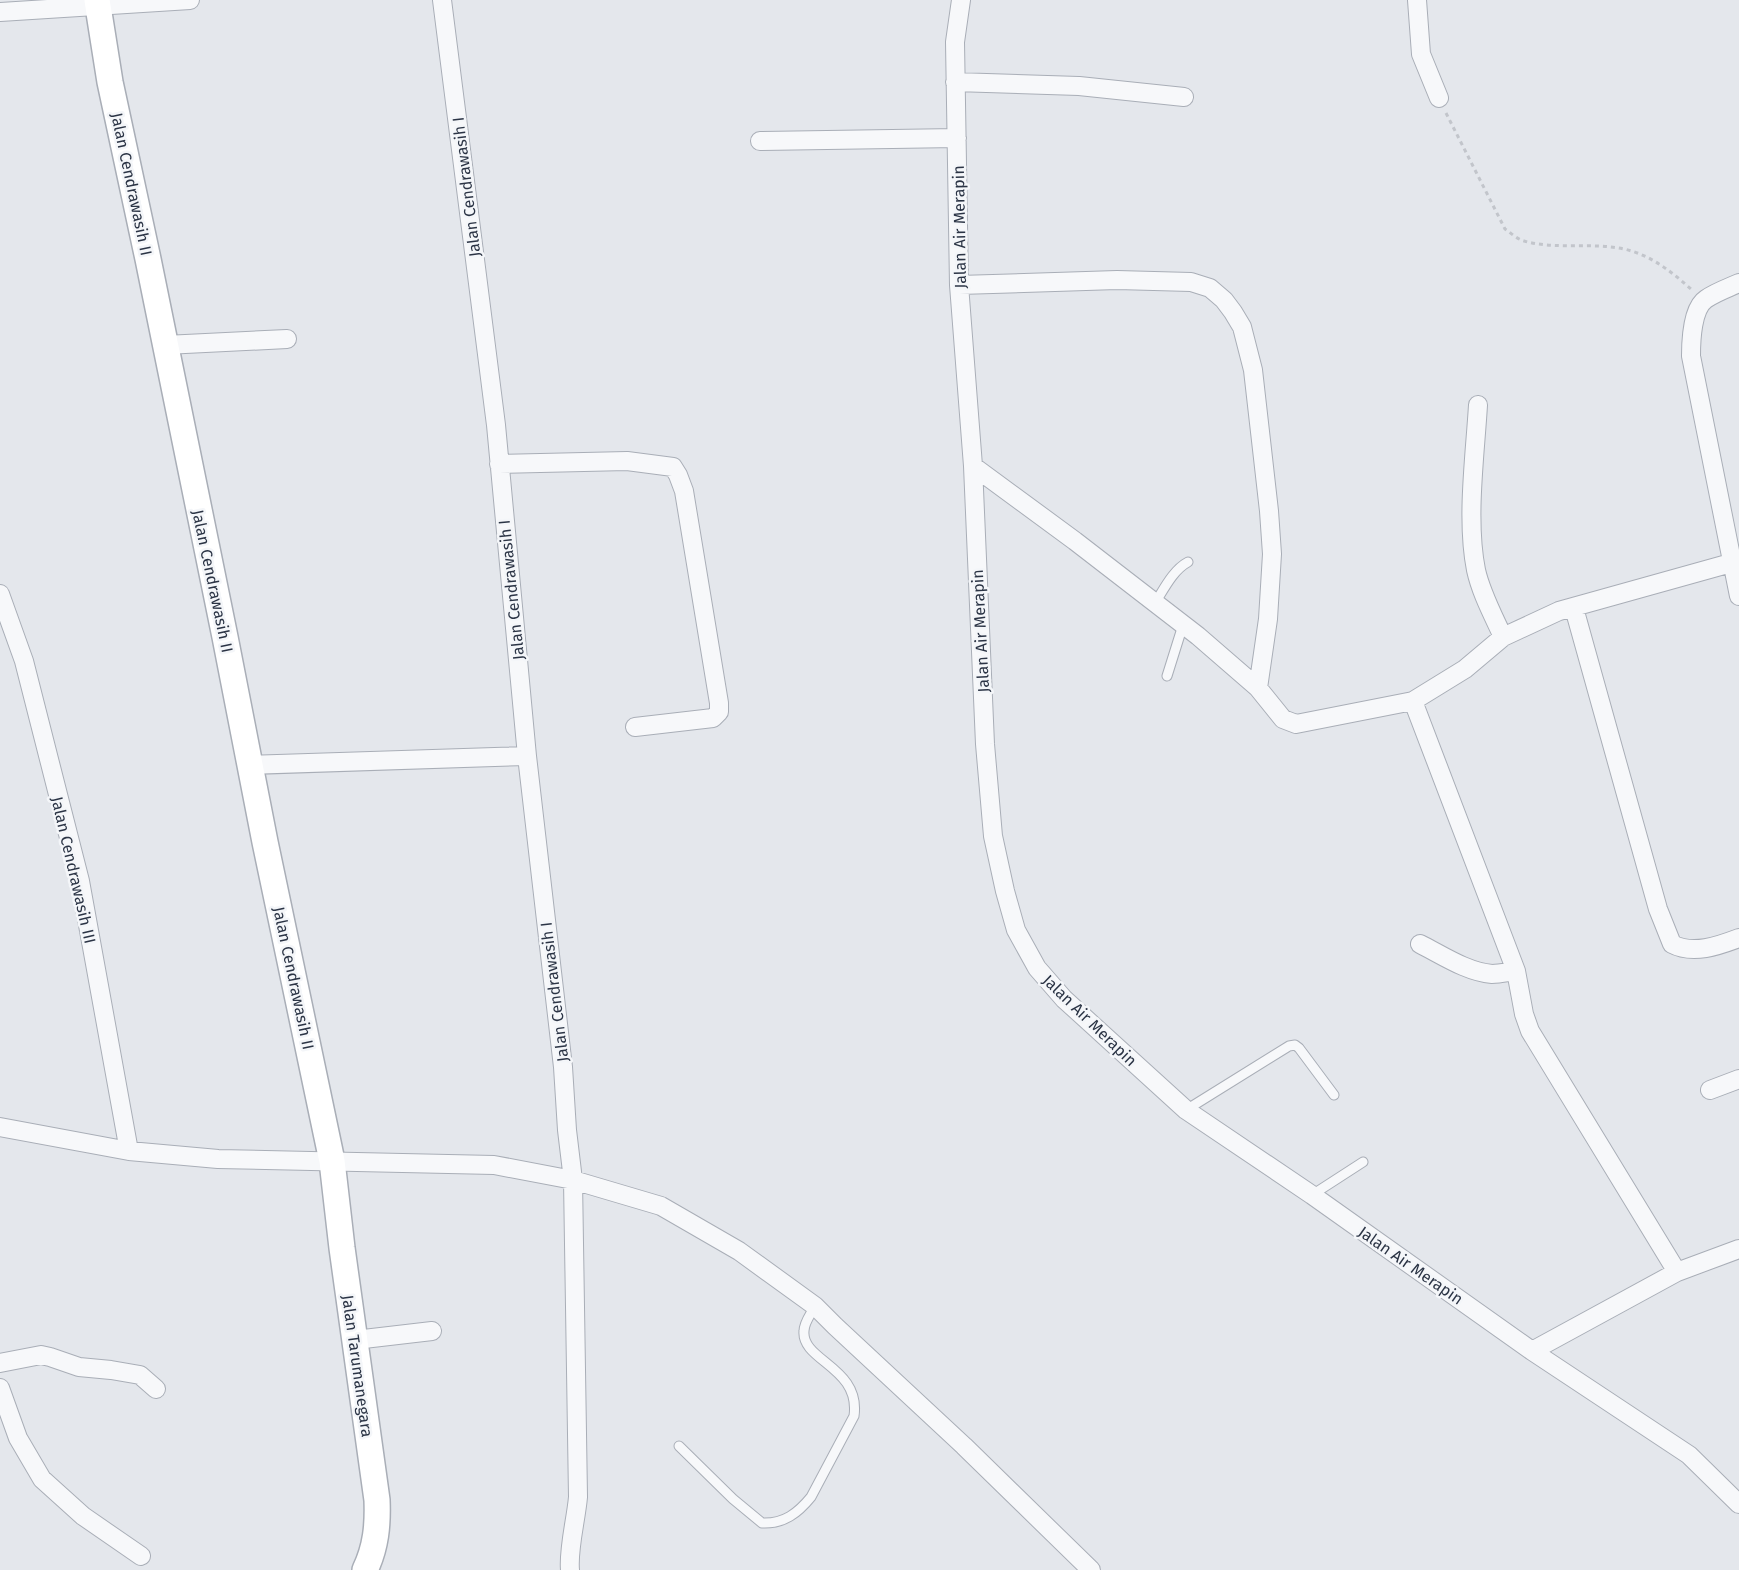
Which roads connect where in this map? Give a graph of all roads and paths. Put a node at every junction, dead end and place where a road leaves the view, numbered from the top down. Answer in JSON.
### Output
{"nodes":[{"id":1,"x":190,"y":0,"type":"edge"},
{"id":2,"x":442,"y":0,"type":"edge"},
{"id":3,"x":960,"y":0,"type":"edge"},
{"id":4,"x":1417,"y":0,"type":"edge"},
{"id":5,"x":97,"y":3,"type":"edge"},
{"id":6,"x":0,"y":12,"type":"edge"},
{"id":7,"x":954,"y":82,"type":"junction"},
{"id":8,"x":1184,"y":97,"type":"dead end"},
{"id":9,"x":1439,"y":98,"type":"joint"},
{"id":10,"x":958,"y":138,"type":"junction"},
{"id":11,"x":760,"y":141,"type":"dead end"},
{"id":12,"x":1739,"y":283,"type":"edge"},
{"id":13,"x":959,"y":285,"type":"junction"},
{"id":14,"x":1704,"y":300,"type":"junction"},
{"id":15,"x":287,"y":339,"type":"dead end"},
{"id":16,"x":165,"y":345,"type":"junction"},
{"id":17,"x":1478,"y":405,"type":"dead end"},
{"id":18,"x":498,"y":464,"type":"junction"},
{"id":19,"x":972,"y":466,"type":"junction"},
{"id":20,"x":1188,"y":562,"type":"dead end"},
{"id":21,"x":1731,"y":563,"type":"junction"},
{"id":22,"x":0,"y":594,"type":"edge"},
{"id":23,"x":1739,"y":596,"type":"edge"},
{"id":24,"x":1155,"y":603,"type":"junction"},
{"id":25,"x":1574,"y":608,"type":"junction"},
{"id":26,"x":1183,"y":625,"type":"junction"},
{"id":27,"x":1503,"y":637,"type":"junction"},
{"id":28,"x":1167,"y":676,"type":"dead end"},
{"id":29,"x":1258,"y":688,"type":"junction"},
{"id":30,"x":1413,"y":702,"type":"junction"},
{"id":31,"x":636,"y":727,"type":"dead end"},
{"id":32,"x":527,"y":756,"type":"junction"},
{"id":33,"x":250,"y":765,"type":"junction"},
{"id":34,"x":1739,"y":938,"type":"edge"},
{"id":35,"x":1420,"y":944,"type":"dead end"},
{"id":36,"x":1516,"y":971,"type":"junction"},
{"id":37,"x":1739,"y":1079,"type":"edge"},
{"id":38,"x":1710,"y":1090,"type":"dead end"},
{"id":39,"x":1334,"y":1094,"type":"dead end"},
{"id":40,"x":1186,"y":1110,"type":"junction"},
{"id":41,"x":0,"y":1127,"type":"edge"},
{"id":42,"x":128,"y":1150,"type":"junction"},
{"id":43,"x":332,"y":1161,"type":"junction"},
{"id":44,"x":1363,"y":1162,"type":"dead end"},
{"id":45,"x":573,"y":1180,"type":"junction"},
{"id":46,"x":1312,"y":1195,"type":"junction"},
{"id":47,"x":1739,"y":1249,"type":"edge"},
{"id":48,"x":1677,"y":1272,"type":"junction"},
{"id":49,"x":815,"y":1306,"type":"junction"},
{"id":50,"x":432,"y":1331,"type":"dead end"},
{"id":51,"x":355,"y":1340,"type":"junction"},
{"id":52,"x":1532,"y":1351,"type":"junction"},
{"id":53,"x":0,"y":1363,"type":"edge"},
{"id":54,"x":0,"y":1388,"type":"edge"},
{"id":55,"x":156,"y":1388,"type":"dead end"},
{"id":56,"x":679,"y":1446,"type":"dead end"},
{"id":57,"x":1739,"y":1504,"type":"edge"},
{"id":58,"x":141,"y":1556,"type":"dead end"},
{"id":59,"x":365,"y":1570,"type":"edge"},
{"id":60,"x":570,"y":1570,"type":"edge"},
{"id":61,"x":1091,"y":1570,"type":"edge"}],
"edges":[{"from":1,"to":5,"type":"street"},
{"from":2,"to":18,"type":"street","name":"Jalan Cendrawasih I"},
{"from":3,"to":7,"type":"street","name":"Jalan Air Merapin"},
{"from":4,"to":9,"type":"street"},
{"from":5,"to":6,"type":"street"},
{"from":5,"to":16,"type":"street","name":"Jalan Cendrawasih II"},
{"from":7,"to":8,"type":"street"},
{"from":7,"to":10,"type":"street","name":"Jalan Air Merapin"},
{"from":9,"to":14,"type":"path"},
{"from":10,"to":11,"type":"street"},
{"from":10,"to":13,"type":"street","name":"Jalan Air Merapin"},
{"from":12,"to":14,"type":"street"},
{"from":13,"to":19,"type":"street","name":"Jalan Air Merapin"},
{"from":13,"to":29,"type":"street"},
{"from":14,"to":21,"type":"street"},
{"from":15,"to":16,"type":"street"},
{"from":16,"to":33,"type":"street","name":"Jalan Cendrawasih II"},
{"from":17,"to":27,"type":"street"},
{"from":18,"to":31,"type":"street"},
{"from":18,"to":32,"type":"street","name":"Jalan Cendrawasih I"},
{"from":19,"to":24,"type":"street"},
{"from":19,"to":40,"type":"street","name":"Jalan Air Merapin"},
{"from":20,"to":24,"type":"lane"},
{"from":21,"to":23,"type":"street"},
{"from":21,"to":25,"type":"street"},
{"from":22,"to":42,"type":"street","name":"Jalan Cendrawasih III"},
{"from":24,"to":26,"type":"street"},
{"from":25,"to":27,"type":"street"},
{"from":25,"to":34,"type":"street"},
{"from":26,"to":28,"type":"lane"},
{"from":26,"to":29,"type":"street"},
{"from":27,"to":30,"type":"street"},
{"from":29,"to":30,"type":"street"},
{"from":30,"to":36,"type":"street"},
{"from":32,"to":33,"type":"street"},
{"from":32,"to":45,"type":"street","name":"Jalan Cendrawasih I"},
{"from":33,"to":43,"type":"street","name":"Jalan Cendrawasih II"},
{"from":35,"to":36,"type":"street"},
{"from":36,"to":48,"type":"street"},
{"from":37,"to":38,"type":"street"},
{"from":39,"to":40,"type":"lane"},
{"from":40,"to":46,"type":"street","name":"Jalan Air Merapin"},
{"from":41,"to":42,"type":"street"},
{"from":42,"to":43,"type":"street"},
{"from":43,"to":45,"type":"street"},
{"from":43,"to":51,"type":"street","name":"Jalan Tarumanegara"},
{"from":44,"to":46,"type":"lane"},
{"from":45,"to":49,"type":"street"},
{"from":45,"to":60,"type":"street","name":"Jalan Cendrawasih I"},
{"from":46,"to":52,"type":"street","name":"Jalan Air Merapin"},
{"from":47,"to":48,"type":"street"},
{"from":48,"to":52,"type":"street"},
{"from":49,"to":56,"type":"lane"},
{"from":49,"to":61,"type":"street"},
{"from":50,"to":51,"type":"street"},
{"from":51,"to":59,"type":"street","name":"Jalan Tarumanegara"},
{"from":52,"to":57,"type":"street","name":"Jalan Air Merapin"},
{"from":53,"to":55,"type":"street"},
{"from":54,"to":58,"type":"street"}]}
